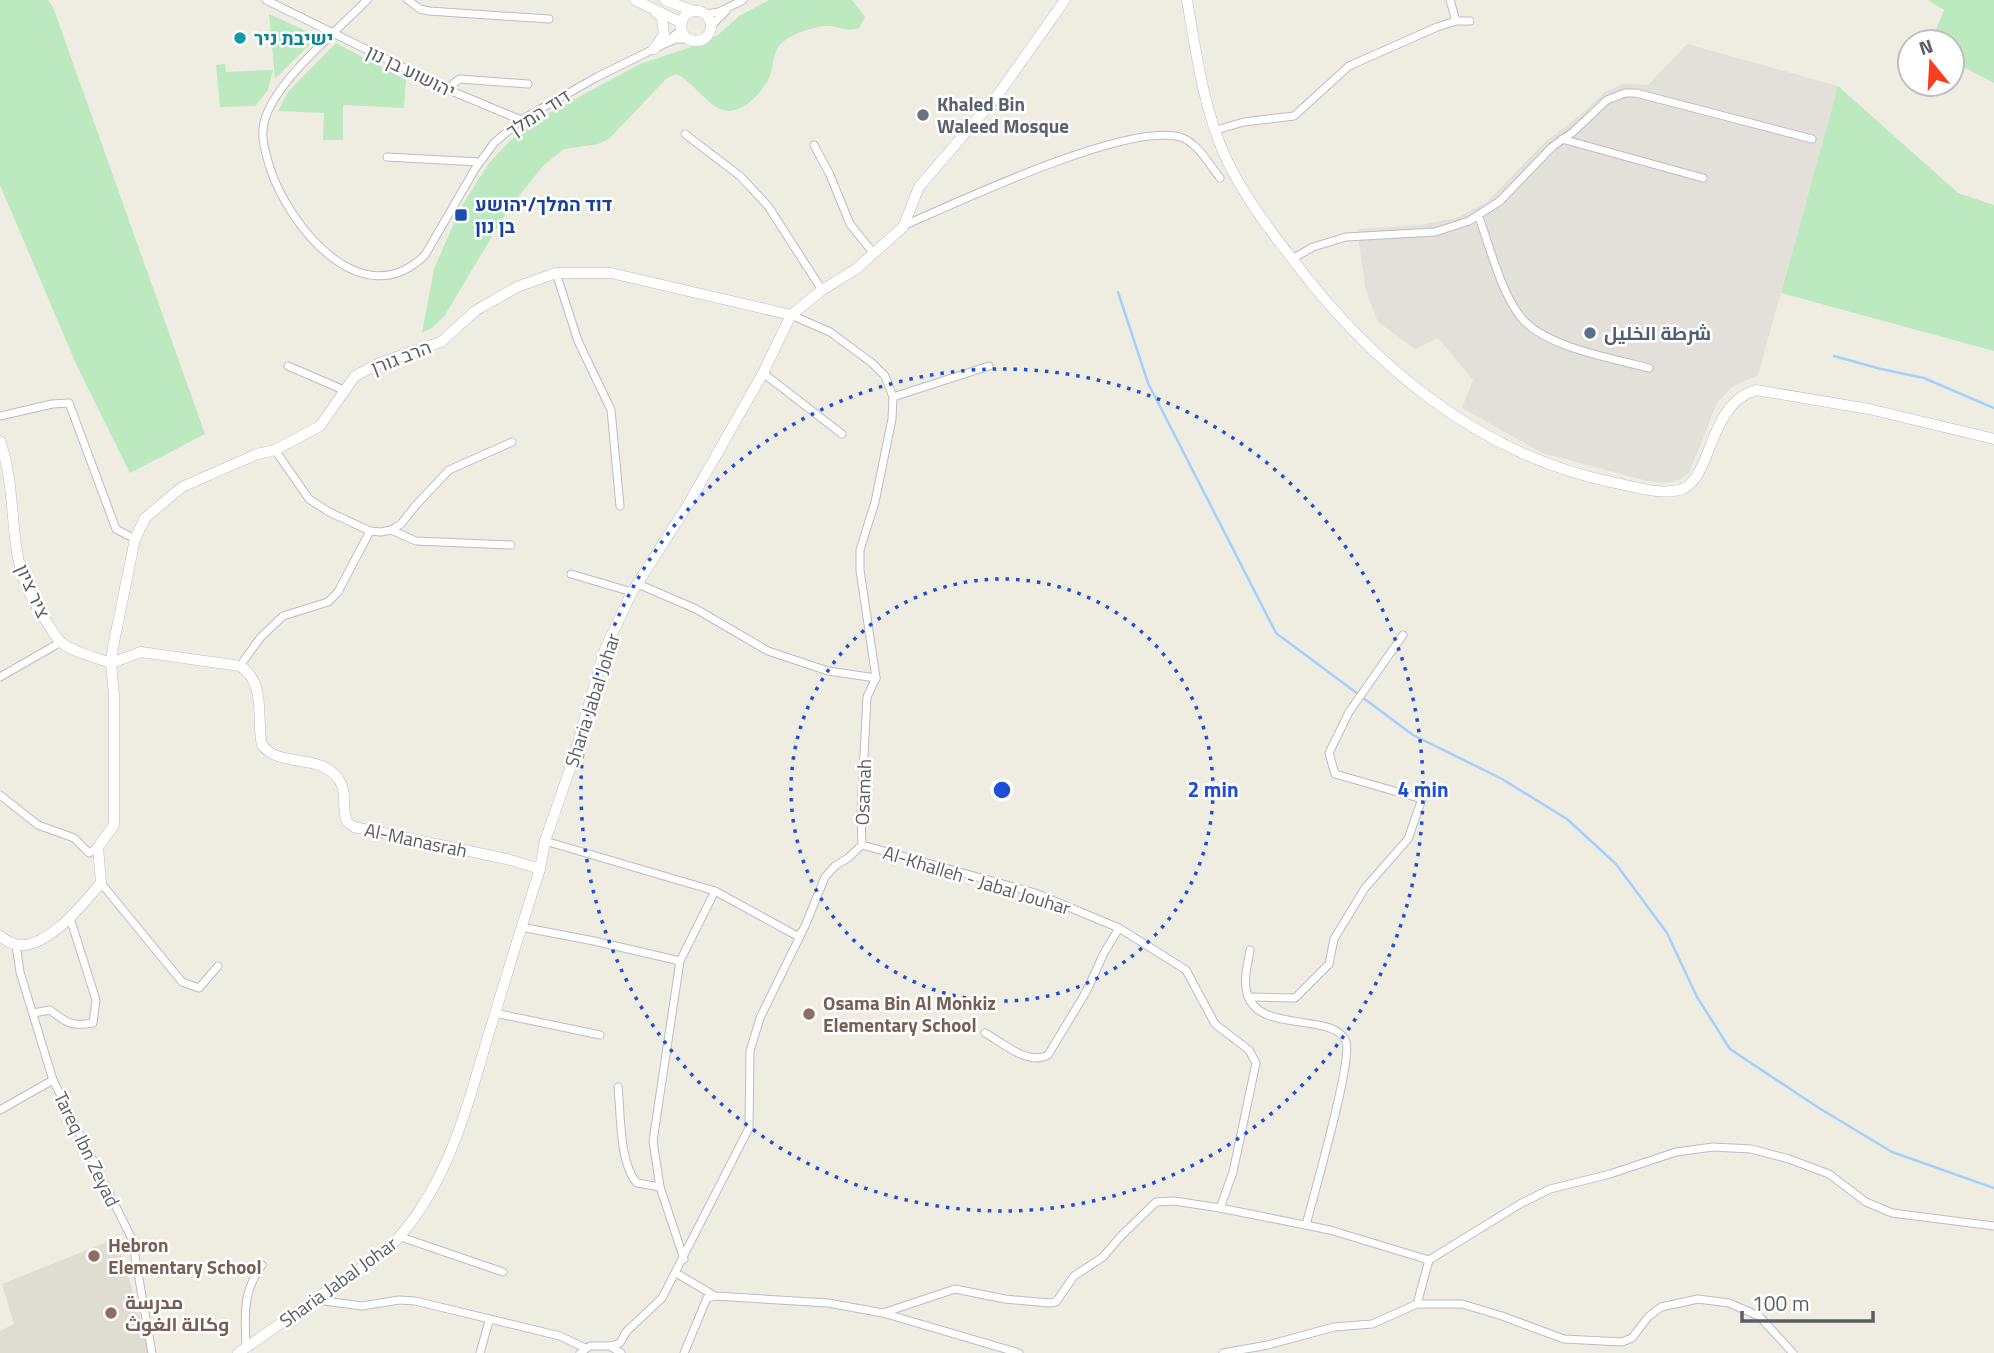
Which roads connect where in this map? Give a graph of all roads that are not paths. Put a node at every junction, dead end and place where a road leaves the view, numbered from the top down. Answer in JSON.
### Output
{"nodes":[{"id":1,"x":266,"y":0,"type":"edge"},
{"id":2,"x":367,"y":0,"type":"edge"},
{"id":3,"x":408,"y":0,"type":"edge"},
{"id":4,"x":635,"y":0,"type":"edge"},
{"id":5,"x":665,"y":0,"type":"edge"},
{"id":6,"x":743,"y":0,"type":"edge"},
{"id":7,"x":1065,"y":0,"type":"edge"},
{"id":8,"x":1188,"y":0,"type":"edge"},
{"id":9,"x":1450,"y":0,"type":"edge"},
{"id":10,"x":650,"y":7,"type":"junction"},
{"id":11,"x":729,"y":8,"type":"junction"},
{"id":12,"x":693,"y":11,"type":"junction"},
{"id":13,"x":705,"y":14,"type":"junction"},
{"id":14,"x":549,"y":19,"type":"dead end"},
{"id":15,"x":1456,"y":21,"type":"junction"},
{"id":16,"x":1470,"y":21,"type":"dead end"},
{"id":17,"x":681,"y":26,"type":"junction"},
{"id":18,"x":710,"y":27,"type":"junction"},
{"id":19,"x":335,"y":33,"type":"junction"},
{"id":20,"x":690,"y":39,"type":"junction"},
{"id":21,"x":664,"y":44,"type":"junction"},
{"id":22,"x":653,"y":49,"type":"junction"},
{"id":23,"x":528,"y":84,"type":"dead end"},
{"id":24,"x":449,"y":90,"type":"junction"},
{"id":25,"x":520,"y":120,"type":"junction"},
{"id":26,"x":1216,"y":130,"type":"junction"},
{"id":27,"x":685,"y":134,"type":"dead end"},
{"id":28,"x":1812,"y":138,"type":"dead end"},
{"id":29,"x":1562,"y":139,"type":"junction"},
{"id":30,"x":814,"y":145,"type":"dead end"},
{"id":31,"x":387,"y":156,"type":"dead end"},
{"id":32,"x":479,"y":162,"type":"junction"},
{"id":33,"x":1220,"y":177,"type":"dead end"},
{"id":34,"x":1703,"y":178,"type":"dead end"},
{"id":35,"x":1478,"y":215,"type":"junction"},
{"id":36,"x":903,"y":227,"type":"junction"},
{"id":37,"x":874,"y":254,"type":"junction"},
{"id":38,"x":1292,"y":259,"type":"junction"},
{"id":39,"x":556,"y":273,"type":"junction"},
{"id":40,"x":822,"y":290,"type":"junction"},
{"id":41,"x":791,"y":315,"type":"junction"},
{"id":42,"x":288,"y":366,"type":"dead end"},
{"id":43,"x":989,"y":366,"type":"dead end"},
{"id":44,"x":1649,"y":368,"type":"dead end"},
{"id":45,"x":763,"y":373,"type":"junction"},
{"id":46,"x":346,"y":391,"type":"junction"},
{"id":47,"x":893,"y":397,"type":"junction"},
{"id":48,"x":0,"y":416,"type":"edge"},
{"id":49,"x":842,"y":434,"type":"dead end"},
{"id":50,"x":1994,"y":439,"type":"edge"},
{"id":51,"x":0,"y":441,"type":"edge"},
{"id":52,"x":512,"y":442,"type":"dead end"},
{"id":53,"x":275,"y":450,"type":"junction"},
{"id":54,"x":620,"y":506,"type":"dead end"},
{"id":55,"x":391,"y":530,"type":"junction"},
{"id":56,"x":370,"y":531,"type":"junction"},
{"id":57,"x":135,"y":539,"type":"junction"},
{"id":58,"x":511,"y":545,"type":"dead end"},
{"id":59,"x":571,"y":574,"type":"dead end"},
{"id":60,"x":635,"y":588,"type":"junction"},
{"id":61,"x":1403,"y":635,"type":"dead end"},
{"id":62,"x":61,"y":642,"type":"junction"},
{"id":63,"x":111,"y":663,"type":"junction"},
{"id":64,"x":240,"y":666,"type":"junction"},
{"id":65,"x":0,"y":677,"type":"edge"},
{"id":66,"x":876,"y":678,"type":"junction"},
{"id":67,"x":0,"y":795,"type":"edge"},
{"id":68,"x":545,"y":841,"type":"junction"},
{"id":69,"x":862,"y":845,"type":"junction"},
{"id":70,"x":98,"y":846,"type":"junction"},
{"id":71,"x":540,"y":869,"type":"junction"},
{"id":72,"x":101,"y":883,"type":"junction"},
{"id":73,"x":715,"y":891,"type":"junction"},
{"id":74,"x":70,"y":918,"type":"junction"},
{"id":75,"x":805,"y":926,"type":"junction"},
{"id":76,"x":522,"y":927,"type":"junction"},
{"id":77,"x":1119,"y":928,"type":"junction"},
{"id":78,"x":0,"y":936,"type":"edge"},
{"id":79,"x":16,"y":945,"type":"junction"},
{"id":80,"x":1250,"y":950,"type":"dead end"},
{"id":81,"x":680,"y":961,"type":"junction"},
{"id":82,"x":218,"y":966,"type":"dead end"},
{"id":83,"x":1248,"y":997,"type":"junction"},
{"id":84,"x":33,"y":1013,"type":"junction"},
{"id":85,"x":495,"y":1013,"type":"junction"},
{"id":86,"x":985,"y":1033,"type":"dead end"},
{"id":87,"x":600,"y":1035,"type":"dead end"},
{"id":88,"x":54,"y":1080,"type":"junction"},
{"id":89,"x":618,"y":1087,"type":"dead end"},
{"id":90,"x":0,"y":1110,"type":"edge"},
{"id":91,"x":660,"y":1187,"type":"junction"},
{"id":92,"x":1220,"y":1208,"type":"junction"},
{"id":93,"x":1306,"y":1225,"type":"junction"},
{"id":94,"x":1994,"y":1226,"type":"edge"},
{"id":95,"x":401,"y":1237,"type":"junction"},
{"id":96,"x":684,"y":1259,"type":"junction"},
{"id":97,"x":1429,"y":1261,"type":"junction"},
{"id":98,"x":262,"y":1265,"type":"dead end"},
{"id":99,"x":503,"y":1272,"type":"dead end"},
{"id":100,"x":676,"y":1273,"type":"junction"},
{"id":101,"x":715,"y":1296,"type":"junction"},
{"id":102,"x":317,"y":1300,"type":"junction"},
{"id":103,"x":1417,"y":1304,"type":"junction"},
{"id":104,"x":883,"y":1313,"type":"junction"},
{"id":105,"x":489,"y":1321,"type":"junction"},
{"id":106,"x":610,"y":1346,"type":"junction"},
{"id":107,"x":242,"y":1350,"type":"edge"},
{"id":108,"x":583,"y":1350,"type":"edge"},
{"id":109,"x":152,"y":1353,"type":"edge"},
{"id":110,"x":480,"y":1353,"type":"edge"},
{"id":111,"x":621,"y":1353,"type":"edge"},
{"id":112,"x":684,"y":1353,"type":"edge"},
{"id":113,"x":1019,"y":1353,"type":"edge"},
{"id":114,"x":1223,"y":1353,"type":"edge"},
{"id":115,"x":1793,"y":1353,"type":"edge"}],
"edges":[{"from":1,"to":19,"type":"street","name":"יהושוע בן נון"},
{"from":2,"to":19,"type":"street","name":"דוד המלך"},
{"from":3,"to":14,"type":"street"},
{"from":4,"to":10,"type":"street"},
{"from":5,"to":12,"type":"street"},
{"from":6,"to":11,"type":"street"},
{"from":7,"to":36,"type":"street","name":"Sharia Jabal Johar"},
{"from":8,"to":26,"type":"street"},
{"from":9,"to":15,"type":"street"},
{"from":10,"to":17,"type":"street"},
{"from":10,"to":22,"type":"street"},
{"from":11,"to":13,"type":"street"},
{"from":11,"to":18,"type":"street"},
{"from":12,"to":13,"type":"street"},
{"from":12,"to":17,"type":"street"},
{"from":13,"to":18,"type":"street"},
{"from":15,"to":16,"type":"street"},
{"from":15,"to":26,"type":"street"},
{"from":17,"to":20,"type":"street"},
{"from":17,"to":21,"type":"street","name":"דוד המלך"},
{"from":18,"to":20,"type":"street"},
{"from":19,"to":24,"type":"street","name":"יהושוע בן נון"},
{"from":19,"to":32,"type":"street","name":"דוד המלך"},
{"from":20,"to":21,"type":"street","name":"דוד המלך"},
{"from":21,"to":22,"type":"street","name":"דוד המלך"},
{"from":22,"to":25,"type":"street","name":"דוד המלך"},
{"from":23,"to":24,"type":"street"},
{"from":24,"to":25,"type":"street","name":"יהושוע בן נון"},
{"from":25,"to":32,"type":"street","name":"דוד המלך"},
{"from":26,"to":38,"type":"street"},
{"from":27,"to":40,"type":"street"},
{"from":28,"to":29,"type":"street"},
{"from":29,"to":34,"type":"street"},
{"from":29,"to":35,"type":"street"},
{"from":30,"to":37,"type":"street"},
{"from":31,"to":32,"type":"street"},
{"from":33,"to":36,"type":"street"},
{"from":35,"to":38,"type":"street"},
{"from":35,"to":44,"type":"street"},
{"from":36,"to":37,"type":"street","name":"Sharia Jabal Johar"},
{"from":37,"to":40,"type":"street","name":"Sharia Jabal Johar"},
{"from":38,"to":50,"type":"street"},
{"from":39,"to":41,"type":"street","name":"הרב גורן"},
{"from":39,"to":46,"type":"street","name":"הרב גורן"},
{"from":39,"to":54,"type":"street"},
{"from":40,"to":41,"type":"street","name":"Sharia Jabal Johar"},
{"from":41,"to":45,"type":"street","name":"Sharia Jabal Johar"},
{"from":41,"to":47,"type":"street"},
{"from":42,"to":46,"type":"street"},
{"from":43,"to":47,"type":"street"},
{"from":45,"to":49,"type":"street"},
{"from":45,"to":60,"type":"street","name":"Sharia Jabal Johar"},
{"from":46,"to":53,"type":"street","name":"הרב גורן"},
{"from":47,"to":66,"type":"street","name":"Osamah"},
{"from":48,"to":57,"type":"street"},
{"from":51,"to":62,"type":"street","name":"ציר ציון"},
{"from":52,"to":55,"type":"street"},
{"from":53,"to":56,"type":"street"},
{"from":53,"to":57,"type":"street","name":"הרב גורן"},
{"from":55,"to":56,"type":"street"},
{"from":55,"to":58,"type":"street"},
{"from":56,"to":64,"type":"street"},
{"from":57,"to":63,"type":"street","name":"הרב גורן"},
{"from":59,"to":60,"type":"street"},
{"from":60,"to":66,"type":"street"},
{"from":60,"to":68,"type":"street","name":"Sharia Jabal Johar"},
{"from":61,"to":83,"type":"street"},
{"from":62,"to":63,"type":"street"},
{"from":62,"to":65,"type":"street"},
{"from":63,"to":64,"type":"street"},
{"from":63,"to":70,"type":"street","name":"הרב גורן"},
{"from":64,"to":71,"type":"street","name":"Al-Manasrah"},
{"from":66,"to":69,"type":"street","name":"Osamah"},
{"from":67,"to":70,"type":"street"},
{"from":68,"to":71,"type":"street","name":"Sharia Jabal Johar"},
{"from":68,"to":73,"type":"street"},
{"from":69,"to":75,"type":"street","name":"Osamah"},
{"from":69,"to":77,"type":"street","name":"Al-Khalleh - Jabal Jouhar"},
{"from":70,"to":72,"type":"street"},
{"from":71,"to":76,"type":"street","name":"Sharia Jabal Johar"},
{"from":72,"to":74,"type":"street"},
{"from":72,"to":82,"type":"street"},
{"from":73,"to":75,"type":"street"},
{"from":73,"to":81,"type":"street"},
{"from":74,"to":79,"type":"street"},
{"from":74,"to":84,"type":"street"},
{"from":75,"to":96,"type":"street","name":"Osamah"},
{"from":76,"to":81,"type":"street"},
{"from":76,"to":85,"type":"street","name":"Sharia Jabal Johar"},
{"from":77,"to":86,"type":"street"},
{"from":77,"to":92,"type":"street","name":"Al-Khalleh - Jabal Jouhar"},
{"from":78,"to":79,"type":"street"},
{"from":79,"to":84,"type":"street","name":"Tareq Ibn Zeyad"},
{"from":80,"to":83,"type":"street"},
{"from":81,"to":91,"type":"street"},
{"from":83,"to":93,"type":"street"},
{"from":84,"to":88,"type":"street","name":"Tareq Ibn Zeyad"},
{"from":85,"to":87,"type":"street"},
{"from":85,"to":95,"type":"street","name":"Sharia Jabal Johar"},
{"from":88,"to":90,"type":"street"},
{"from":88,"to":109,"type":"street","name":"Tareq Ibn Zeyad"},
{"from":89,"to":91,"type":"street"},
{"from":91,"to":96,"type":"street"},
{"from":92,"to":93,"type":"street"},
{"from":92,"to":104,"type":"street"},
{"from":93,"to":97,"type":"street"},
{"from":94,"to":97,"type":"street"},
{"from":95,"to":99,"type":"street"},
{"from":95,"to":102,"type":"street","name":"Sharia Jabal Johar"},
{"from":96,"to":100,"type":"street","name":"Osamah"},
{"from":97,"to":103,"type":"street"},
{"from":98,"to":107,"type":"street"},
{"from":100,"to":101,"type":"street"},
{"from":100,"to":106,"type":"street","name":"Osamah"},
{"from":101,"to":104,"type":"street"},
{"from":101,"to":112,"type":"street"},
{"from":102,"to":105,"type":"street"},
{"from":102,"to":107,"type":"street","name":"Sharia Jabal Johar"},
{"from":103,"to":114,"type":"street"},
{"from":103,"to":115,"type":"street"},
{"from":104,"to":113,"type":"street"},
{"from":105,"to":108,"type":"street"},
{"from":105,"to":110,"type":"street"},
{"from":106,"to":108,"type":"street"},
{"from":106,"to":111,"type":"street"}]}
